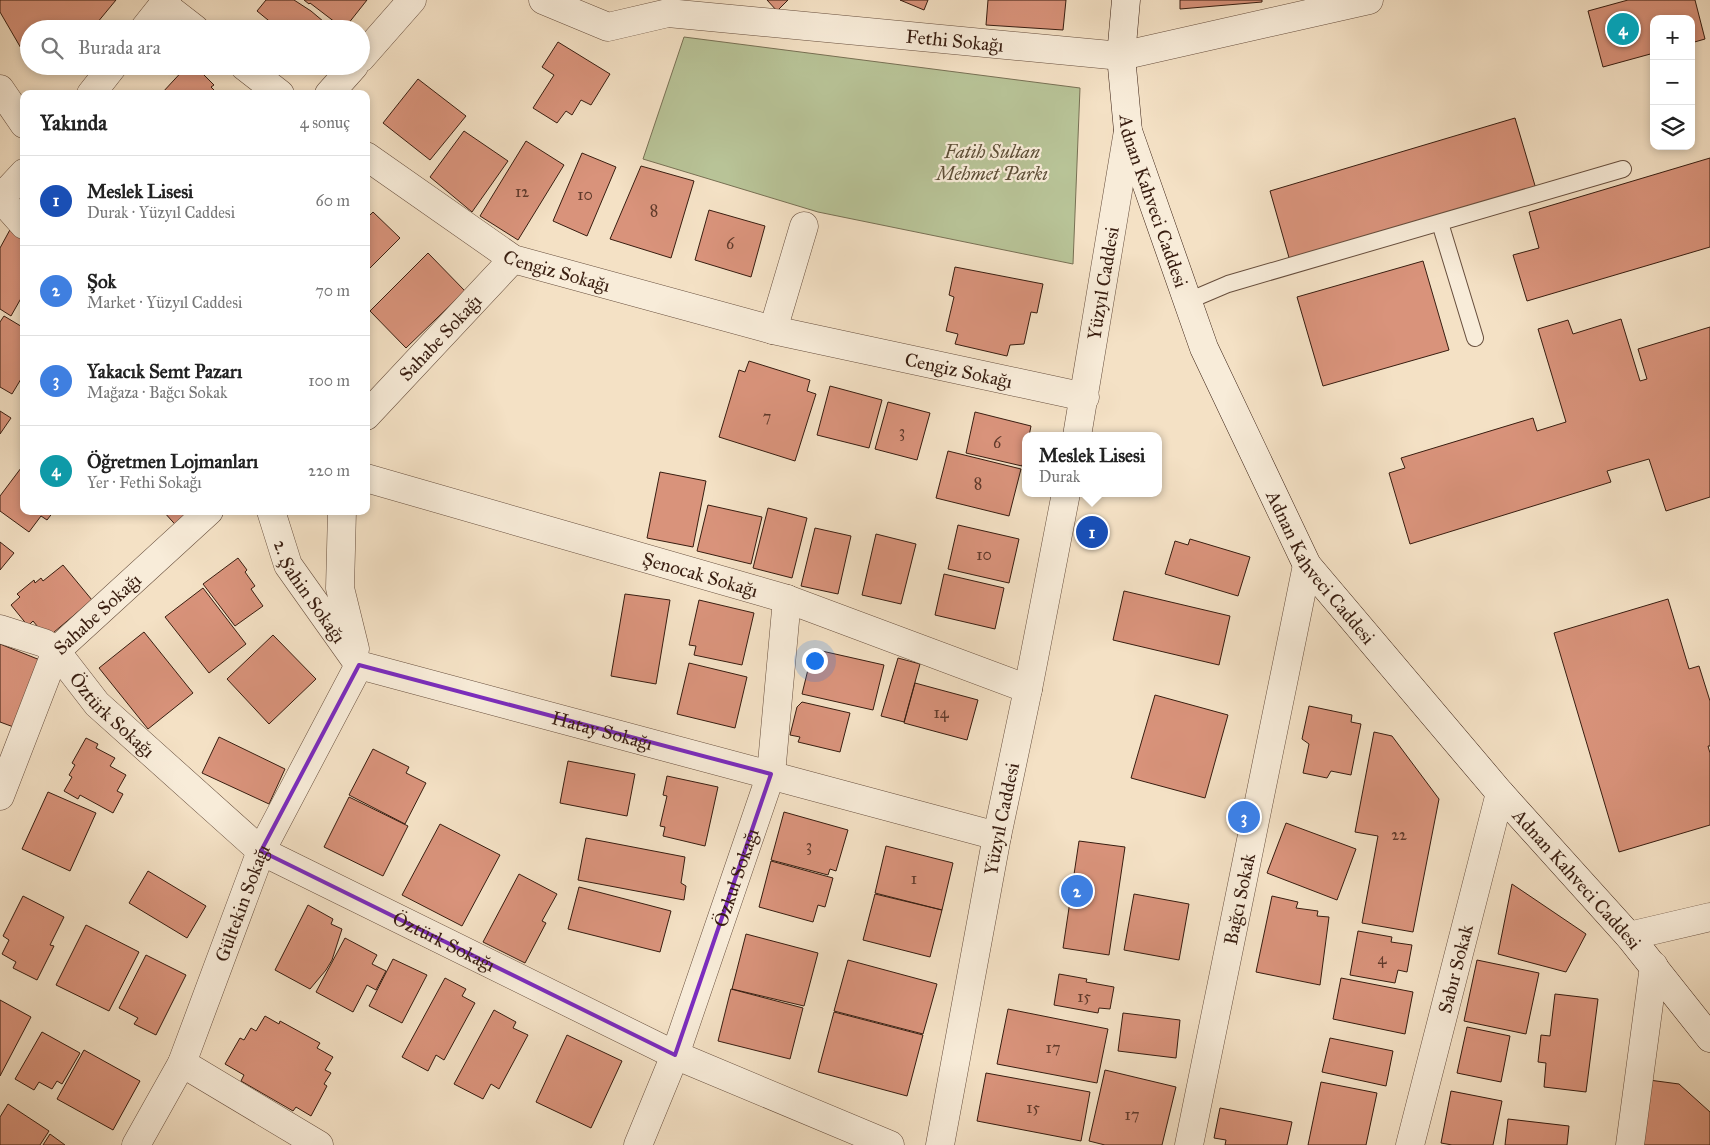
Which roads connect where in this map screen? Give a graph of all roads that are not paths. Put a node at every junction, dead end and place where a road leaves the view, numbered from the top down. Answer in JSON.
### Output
{"nodes":[{"id":1,"x":412,"y":0,"type":"edge"},
{"id":2,"x":543,"y":0,"type":"edge"},
{"id":3,"x":1126,"y":0,"type":"edge"},
{"id":4,"x":1369,"y":0,"type":"edge"},
{"id":5,"x":165,"y":2,"type":"edge"},
{"id":6,"x":151,"y":20,"type":"edge"},
{"id":7,"x":185,"y":20,"type":"edge"},
{"id":8,"x":370,"y":48,"type":"edge"},
{"id":9,"x":1121,"y":56,"type":"junction"},
{"id":10,"x":106,"y":75,"type":"edge"},
{"id":11,"x":256,"y":75,"type":"edge"},
{"id":12,"x":346,"y":75,"type":"edge"},
{"id":13,"x":0,"y":89,"type":"edge"},
{"id":14,"x":94,"y":90,"type":"edge"},
{"id":15,"x":275,"y":90,"type":"edge"},
{"id":16,"x":333,"y":90,"type":"edge"},
{"id":17,"x":20,"y":118,"type":"edge"},
{"id":18,"x":1128,"y":131,"type":"junction"},
{"id":19,"x":370,"y":159,"type":"edge"},
{"id":20,"x":1623,"y":168,"type":"dead end"},
{"id":21,"x":20,"y":177,"type":"edge"},
{"id":22,"x":0,"y":199,"type":"edge"},
{"id":23,"x":20,"y":221,"type":"edge"},
{"id":24,"x":1440,"y":223,"type":"junction"},
{"id":25,"x":804,"y":226,"type":"dead end"},
{"id":26,"x":513,"y":259,"type":"junction"},
{"id":27,"x":1188,"y":301,"type":"junction"},
{"id":28,"x":773,"y":330,"type":"junction"},
{"id":29,"x":1475,"y":338,"type":"dead end"},
{"id":30,"x":1085,"y":397,"type":"junction"},
{"id":31,"x":370,"y":412,"type":"edge"},
{"id":32,"x":1079,"y":432,"type":"edge"},
{"id":33,"x":370,"y":479,"type":"edge"},
{"id":34,"x":1065,"y":497,"type":"edge"},
{"id":35,"x":205,"y":515,"type":"edge"},
{"id":36,"x":272,"y":515,"type":"edge"},
{"id":37,"x":342,"y":515,"type":"edge"},
{"id":38,"x":1307,"y":565,"type":"junction"},
{"id":39,"x":787,"y":599,"type":"junction"},
{"id":40,"x":0,"y":629,"type":"edge"},
{"id":41,"x":56,"y":651,"type":"junction"},
{"id":42,"x":359,"y":665,"type":"junction"},
{"id":43,"x":1028,"y":689,"type":"junction"},
{"id":44,"x":771,"y":774,"type":"junction"},
{"id":45,"x":1500,"y":793,"type":"junction"},
{"id":46,"x":0,"y":796,"type":"edge"},
{"id":47,"x":998,"y":836,"type":"junction"},
{"id":48,"x":262,"y":851,"type":"junction"},
{"id":49,"x":1710,"y":917,"type":"edge"},
{"id":50,"x":1629,"y":936,"type":"junction"},
{"id":51,"x":1654,"y":966,"type":"junction"},
{"id":52,"x":1710,"y":1038,"type":"edge"},
{"id":53,"x":675,"y":1055,"type":"junction"},
{"id":54,"x":182,"y":1063,"type":"junction"},
{"id":55,"x":944,"y":1144,"type":"edge"},
{"id":56,"x":136,"y":1145,"type":"edge"},
{"id":57,"x":318,"y":1145,"type":"edge"},
{"id":58,"x":638,"y":1145,"type":"edge"},
{"id":59,"x":890,"y":1145,"type":"edge"},
{"id":60,"x":1189,"y":1145,"type":"edge"},
{"id":61,"x":1410,"y":1145,"type":"edge"},
{"id":62,"x":1630,"y":1145,"type":"edge"}],
"edges":[{"from":1,"to":8,"type":"street"},
{"from":2,"to":9,"type":"street","name":"Fethi Sokağı"},
{"from":3,"to":9,"type":"street","name":"Adnan Kahveci Caddesi"},
{"from":4,"to":9,"type":"street","name":"Fethi Sokağı"},
{"from":5,"to":6,"type":"street"},
{"from":5,"to":7,"type":"street"},
{"from":9,"to":18,"type":"street","name":"Adnan Kahveci Caddesi"},
{"from":10,"to":14,"type":"street"},
{"from":11,"to":15,"type":"street"},
{"from":12,"to":16,"type":"street"},
{"from":13,"to":17,"type":"street"},
{"from":18,"to":27,"type":"street","name":"Adnan Kahveci Caddesi"},
{"from":18,"to":30,"type":"street","name":"Yüzyıl Caddesi"},
{"from":19,"to":26,"type":"street","name":"Cengiz Sokağı"},
{"from":20,"to":24,"type":"lane"},
{"from":21,"to":22,"type":"street"},
{"from":22,"to":23,"type":"street"},
{"from":24,"to":27,"type":"lane"},
{"from":24,"to":29,"type":"lane"},
{"from":25,"to":28,"type":"street"},
{"from":26,"to":28,"type":"street","name":"Cengiz Sokağı"},
{"from":26,"to":31,"type":"street","name":"Sahabe Sokağı"},
{"from":27,"to":38,"type":"street","name":"Adnan Kahveci Caddesi"},
{"from":28,"to":30,"type":"street","name":"Cengiz Sokağı"},
{"from":30,"to":32,"type":"street","name":"Yüzyıl Caddesi"},
{"from":33,"to":39,"type":"street","name":"Şenocak Sokağı"},
{"from":34,"to":43,"type":"street","name":"Yüzyıl Caddesi"},
{"from":35,"to":41,"type":"street","name":"Sahabe Sokağı"},
{"from":36,"to":42,"type":"street","name":"2. Şahin Sokağı"},
{"from":37,"to":42,"type":"street"},
{"from":38,"to":45,"type":"street","name":"Adnan Kahveci Caddesi"},
{"from":38,"to":60,"type":"street","name":"Bağcı Sokak"},
{"from":39,"to":43,"type":"street","name":"Şenocak Sokağı"},
{"from":39,"to":44,"type":"street","name":"Özkul Sokağı"},
{"from":40,"to":41,"type":"street"},
{"from":41,"to":46,"type":"street","name":"Sahabe Sokağı"},
{"from":41,"to":48,"type":"street","name":"Öztürk Sokağı"},
{"from":42,"to":44,"type":"street","name":"Hatay Sokağı"},
{"from":42,"to":48,"type":"street","name":"Gültekin Sokağı"},
{"from":43,"to":47,"type":"street","name":"Yüzyıl Caddesi"},
{"from":44,"to":47,"type":"street","name":"Hatay Sokağı"},
{"from":44,"to":53,"type":"street","name":"Özkul Sokağı"},
{"from":45,"to":50,"type":"street","name":"Adnan Kahveci Caddesi"},
{"from":45,"to":61,"type":"street","name":"Sabır Sokak"},
{"from":47,"to":55,"type":"street","name":"Yüzyıl Caddesi"},
{"from":48,"to":53,"type":"street","name":"Öztürk Sokağı"},
{"from":48,"to":54,"type":"street","name":"Gültekin Sokağı"},
{"from":49,"to":50,"type":"street"},
{"from":50,"to":51,"type":"street","name":"Adnan Kahveci Caddesi"},
{"from":51,"to":52,"type":"street","name":"Adnan Kahveci Caddesi"},
{"from":51,"to":62,"type":"street"},
{"from":53,"to":58,"type":"street","name":"Özkul Sokağı"},
{"from":53,"to":59,"type":"street","name":"Öztürk Sokağı"},
{"from":54,"to":56,"type":"street","name":"Gültekin Sokağı"},
{"from":54,"to":57,"type":"street"}]}
